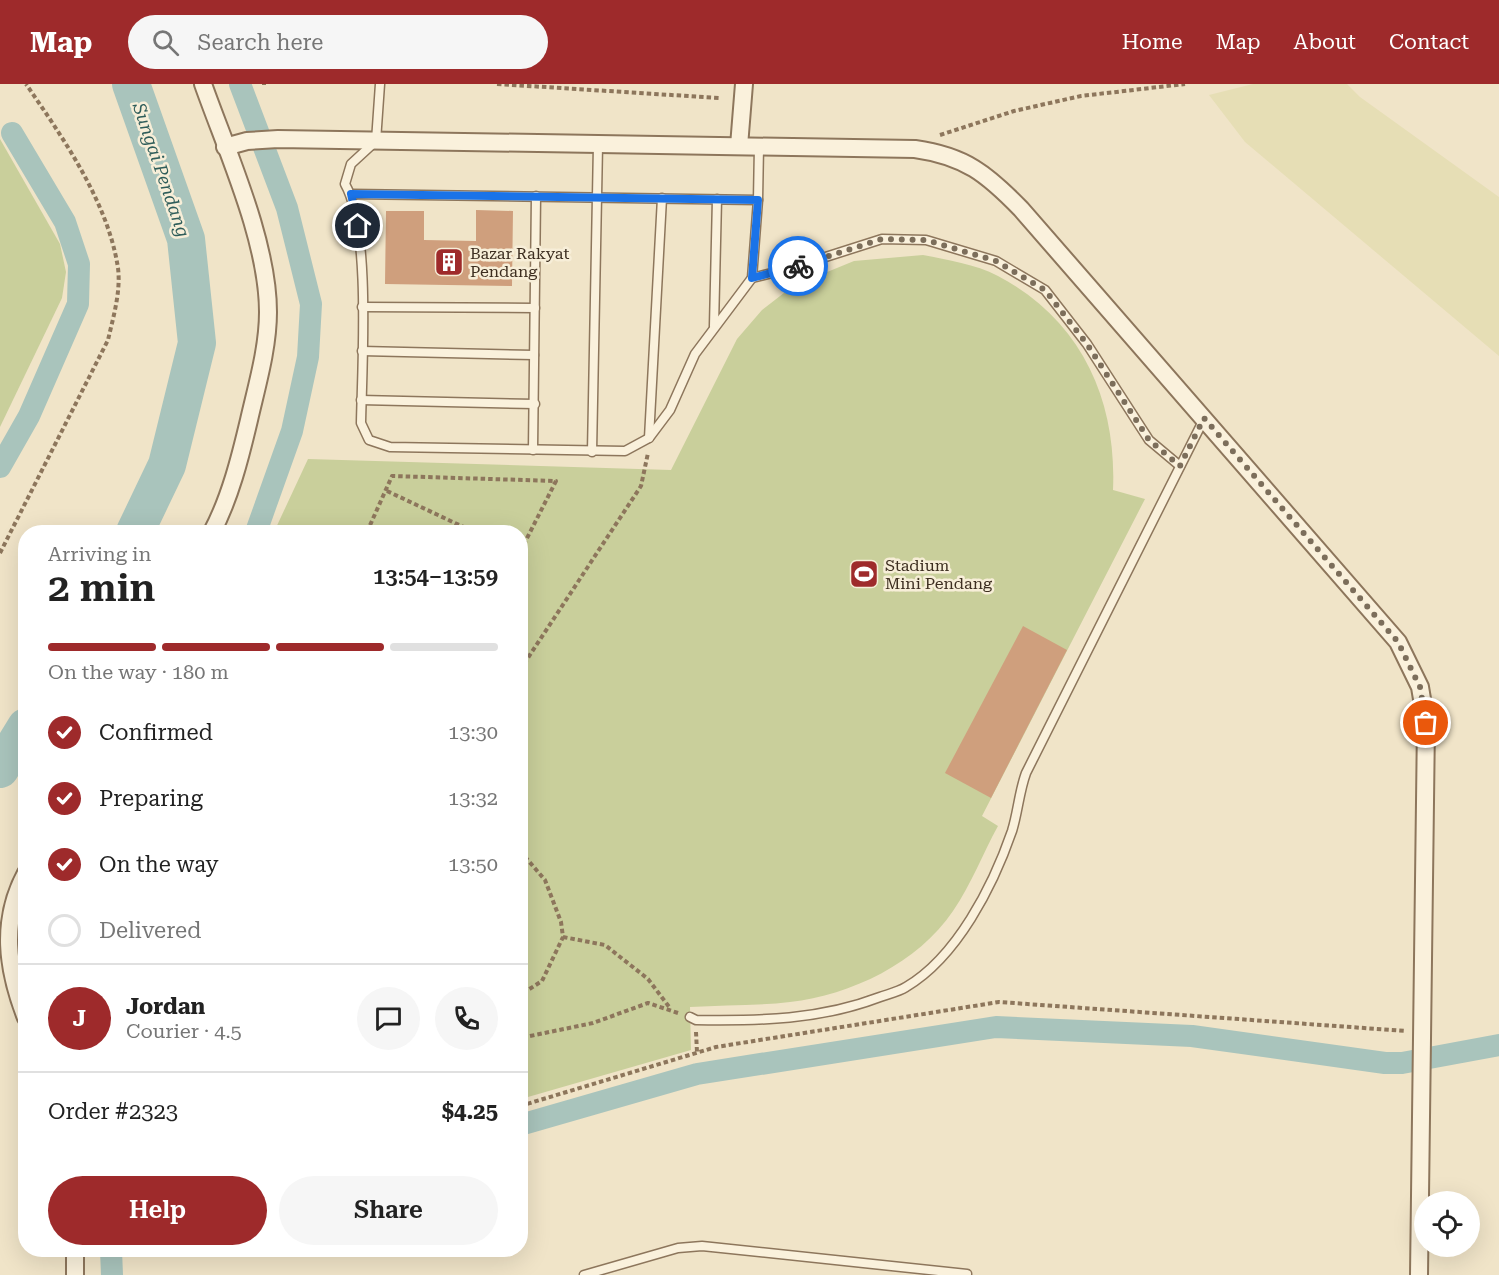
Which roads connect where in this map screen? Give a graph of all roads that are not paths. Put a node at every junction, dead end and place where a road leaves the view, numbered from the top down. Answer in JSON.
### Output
{"nodes":[{"id":1,"x":203,"y":84,"type":"edge"},
{"id":2,"x":380,"y":84,"type":"edge"},
{"id":3,"x":744,"y":84,"type":"edge"},
{"id":4,"x":376,"y":141,"type":"junction"},
{"id":5,"x":598,"y":145,"type":"junction"},
{"id":6,"x":739,"y":146,"type":"junction"},
{"id":7,"x":759,"y":146,"type":"junction"},
{"id":8,"x":225,"y":147,"type":"junction"},
{"id":9,"x":351,"y":194,"type":"junction"},
{"id":10,"x":536,"y":196,"type":"junction"},
{"id":11,"x":596,"y":196,"type":"junction"},
{"id":12,"x":662,"y":198,"type":"junction"},
{"id":13,"x":717,"y":200,"type":"junction"},
{"id":14,"x":758,"y":200,"type":"junction"},
{"id":15,"x":752,"y":278,"type":"junction"},
{"id":16,"x":362,"y":307,"type":"junction"},
{"id":17,"x":535,"y":309,"type":"junction"},
{"id":18,"x":714,"y":327,"type":"junction"},
{"id":19,"x":362,"y":351,"type":"junction"},
{"id":20,"x":534,"y":355,"type":"junction"},
{"id":21,"x":361,"y":400,"type":"junction"},
{"id":22,"x":535,"y":404,"type":"junction"},
{"id":23,"x":1204,"y":418,"type":"junction"},
{"id":24,"x":649,"y":438,"type":"junction"},
{"id":25,"x":533,"y":450,"type":"junction"},
{"id":26,"x":592,"y":452,"type":"junction"},
{"id":27,"x":1180,"y":466,"type":"junction"},
{"id":28,"x":215,"y":525,"type":"edge"},
{"id":29,"x":18,"y":891,"type":"edge"},
{"id":30,"x":18,"y":994,"type":"edge"},
{"id":31,"x":690,"y":1017,"type":"road end"},
{"id":32,"x":75,"y":1257,"type":"edge"},
{"id":33,"x":967,"y":1274,"type":"edge"},
{"id":34,"x":75,"y":1275,"type":"edge"},
{"id":35,"x":584,"y":1275,"type":"edge"},
{"id":36,"x":1419,"y":1275,"type":"edge"}],
"edges":[{"from":1,"to":8,"type":"street"},
{"from":2,"to":4,"type":"lane"},
{"from":3,"to":6,"type":"street"},
{"from":4,"to":5,"type":"street"},
{"from":4,"to":8,"type":"street"},
{"from":4,"to":9,"type":"lane"},
{"from":5,"to":6,"type":"street"},
{"from":5,"to":11,"type":"lane"},
{"from":6,"to":7,"type":"street"},
{"from":7,"to":14,"type":"lane"},
{"from":7,"to":23,"type":"street"},
{"from":8,"to":28,"type":"street"},
{"from":9,"to":10,"type":"lane"},
{"from":9,"to":16,"type":"lane"},
{"from":10,"to":11,"type":"lane"},
{"from":10,"to":17,"type":"lane"},
{"from":11,"to":12,"type":"lane"},
{"from":11,"to":26,"type":"lane"},
{"from":12,"to":13,"type":"lane"},
{"from":12,"to":24,"type":"lane"},
{"from":13,"to":14,"type":"lane"},
{"from":13,"to":18,"type":"lane"},
{"from":14,"to":15,"type":"lane"},
{"from":15,"to":18,"type":"lane"},
{"from":15,"to":27,"type":"lane"},
{"from":16,"to":17,"type":"lane"},
{"from":16,"to":19,"type":"lane"},
{"from":17,"to":20,"type":"lane"},
{"from":18,"to":24,"type":"lane"},
{"from":19,"to":20,"type":"lane"},
{"from":19,"to":21,"type":"lane"},
{"from":20,"to":22,"type":"lane"},
{"from":21,"to":22,"type":"lane"},
{"from":21,"to":25,"type":"lane"},
{"from":22,"to":25,"type":"lane"},
{"from":23,"to":27,"type":"lane"},
{"from":23,"to":36,"type":"street"},
{"from":24,"to":26,"type":"lane"},
{"from":25,"to":26,"type":"lane"},
{"from":27,"to":31,"type":"lane"},
{"from":29,"to":30,"type":"street"},
{"from":32,"to":34,"type":"street"},
{"from":33,"to":35,"type":"lane"}]}
